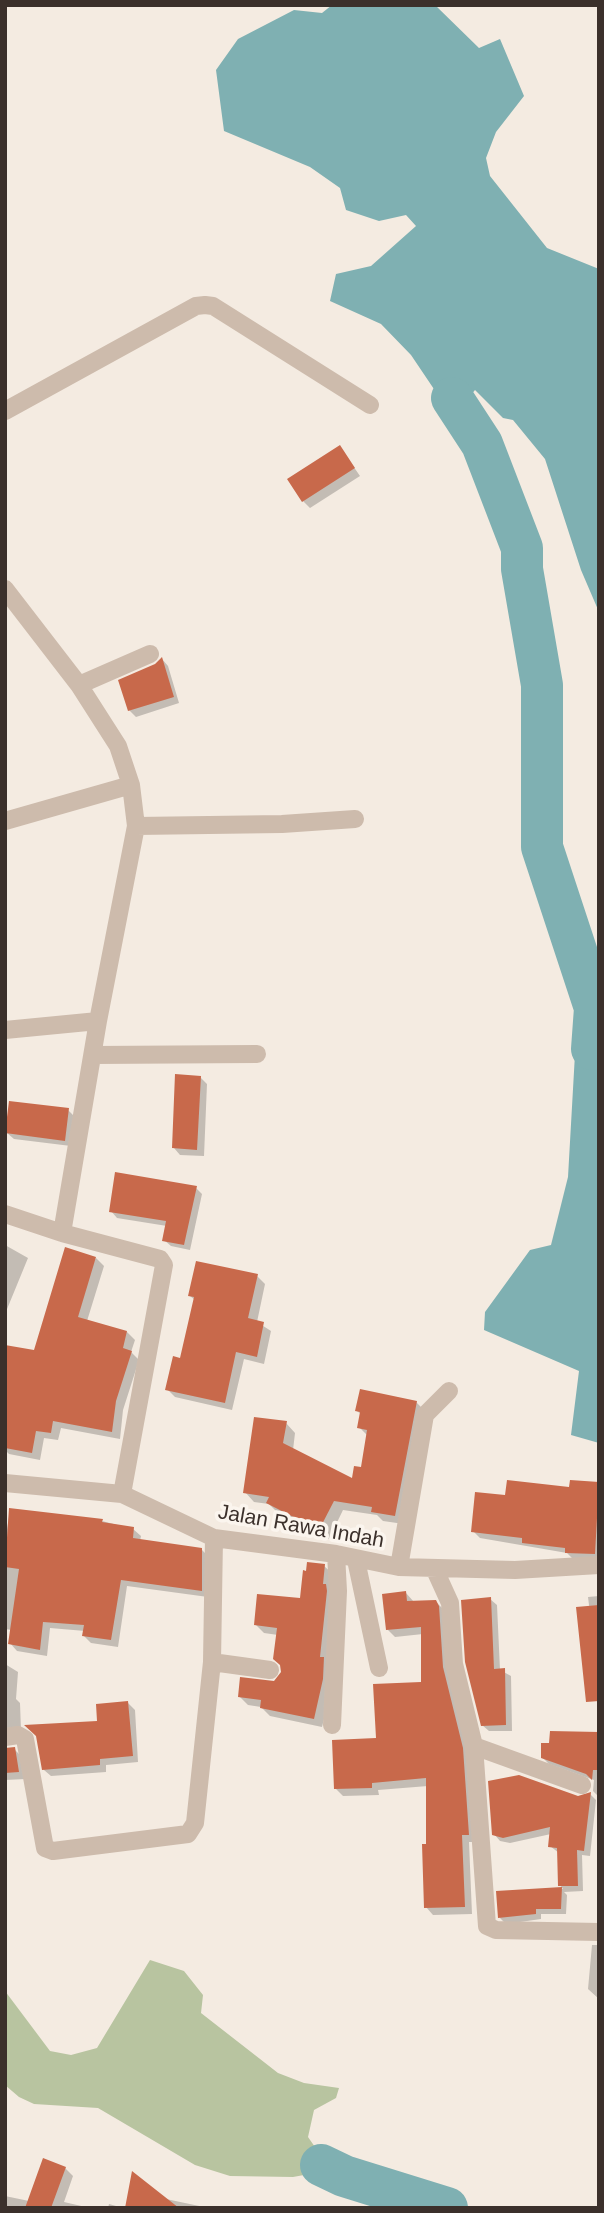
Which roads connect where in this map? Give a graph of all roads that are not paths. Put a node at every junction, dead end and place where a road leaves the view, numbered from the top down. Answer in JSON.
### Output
{"nodes":[{"id":1,"x":370,"y":405,"type":"dead end"},
{"id":2,"x":5,"y":411,"type":"edge"},
{"id":3,"x":5,"y":589,"type":"edge"},
{"id":4,"x":149,"y":654,"type":"dead end"},
{"id":5,"x":79,"y":685,"type":"junction"},
{"id":6,"x":131,"y":785,"type":"junction"},
{"id":7,"x":355,"y":819,"type":"dead end"},
{"id":8,"x":5,"y":821,"type":"edge"},
{"id":9,"x":136,"y":826,"type":"junction"},
{"id":10,"x":98,"y":1021,"type":"junction"},
{"id":11,"x":5,"y":1030,"type":"edge"},
{"id":12,"x":257,"y":1054,"type":"dead end"},
{"id":13,"x":93,"y":1055,"type":"junction"},
{"id":14,"x":5,"y":1214,"type":"edge"},
{"id":15,"x":62,"y":1233,"type":"junction"},
{"id":16,"x":449,"y":1391,"type":"dead end"},
{"id":17,"x":5,"y":1483,"type":"edge"},
{"id":18,"x":122,"y":1494,"type":"junction"},
{"id":19,"x":214,"y":1538,"type":"junction"},
{"id":20,"x":336,"y":1554,"type":"junction"},
{"id":21,"x":356,"y":1560,"type":"junction"},
{"id":22,"x":599,"y":1565,"type":"edge"},
{"id":23,"x":399,"y":1567,"type":"junction"},
{"id":24,"x":435,"y":1570,"type":"junction"},
{"id":25,"x":212,"y":1662,"type":"junction"},
{"id":26,"x":379,"y":1668,"type":"dead end"},
{"id":27,"x":270,"y":1670,"type":"dead end"},
{"id":28,"x":332,"y":1725,"type":"dead end"},
{"id":29,"x":5,"y":1737,"type":"edge"},
{"id":30,"x":474,"y":1746,"type":"junction"},
{"id":31,"x":582,"y":1786,"type":"dead end"},
{"id":32,"x":599,"y":1932,"type":"edge"}],
"edges":[{"from":1,"to":2,"type":"street"},
{"from":3,"to":5,"type":"street"},
{"from":4,"to":5,"type":"street"},
{"from":5,"to":6,"type":"street"},
{"from":6,"to":8,"type":"street"},
{"from":6,"to":9,"type":"street"},
{"from":7,"to":9,"type":"street"},
{"from":9,"to":10,"type":"street"},
{"from":10,"to":11,"type":"street"},
{"from":10,"to":13,"type":"street"},
{"from":12,"to":13,"type":"street"},
{"from":13,"to":15,"type":"street"},
{"from":14,"to":15,"type":"street"},
{"from":15,"to":18,"type":"street"},
{"from":16,"to":23,"type":"street"},
{"from":17,"to":18,"type":"street","name":"Jalan Rawa Indah"},
{"from":18,"to":19,"type":"street","name":"Jalan Rawa Indah"},
{"from":19,"to":20,"type":"street","name":"Jalan Rawa Indah"},
{"from":19,"to":25,"type":"street"},
{"from":20,"to":21,"type":"street","name":"Jalan Rawa Indah"},
{"from":20,"to":28,"type":"street"},
{"from":21,"to":23,"type":"street","name":"Jalan Rawa Indah"},
{"from":21,"to":26,"type":"street"},
{"from":22,"to":24,"type":"street","name":"Jalan Rawa Indah"},
{"from":23,"to":24,"type":"street","name":"Jalan Rawa Indah"},
{"from":24,"to":30,"type":"street"},
{"from":25,"to":27,"type":"street"},
{"from":25,"to":29,"type":"street"},
{"from":30,"to":31,"type":"street"},
{"from":30,"to":32,"type":"street"}]}
